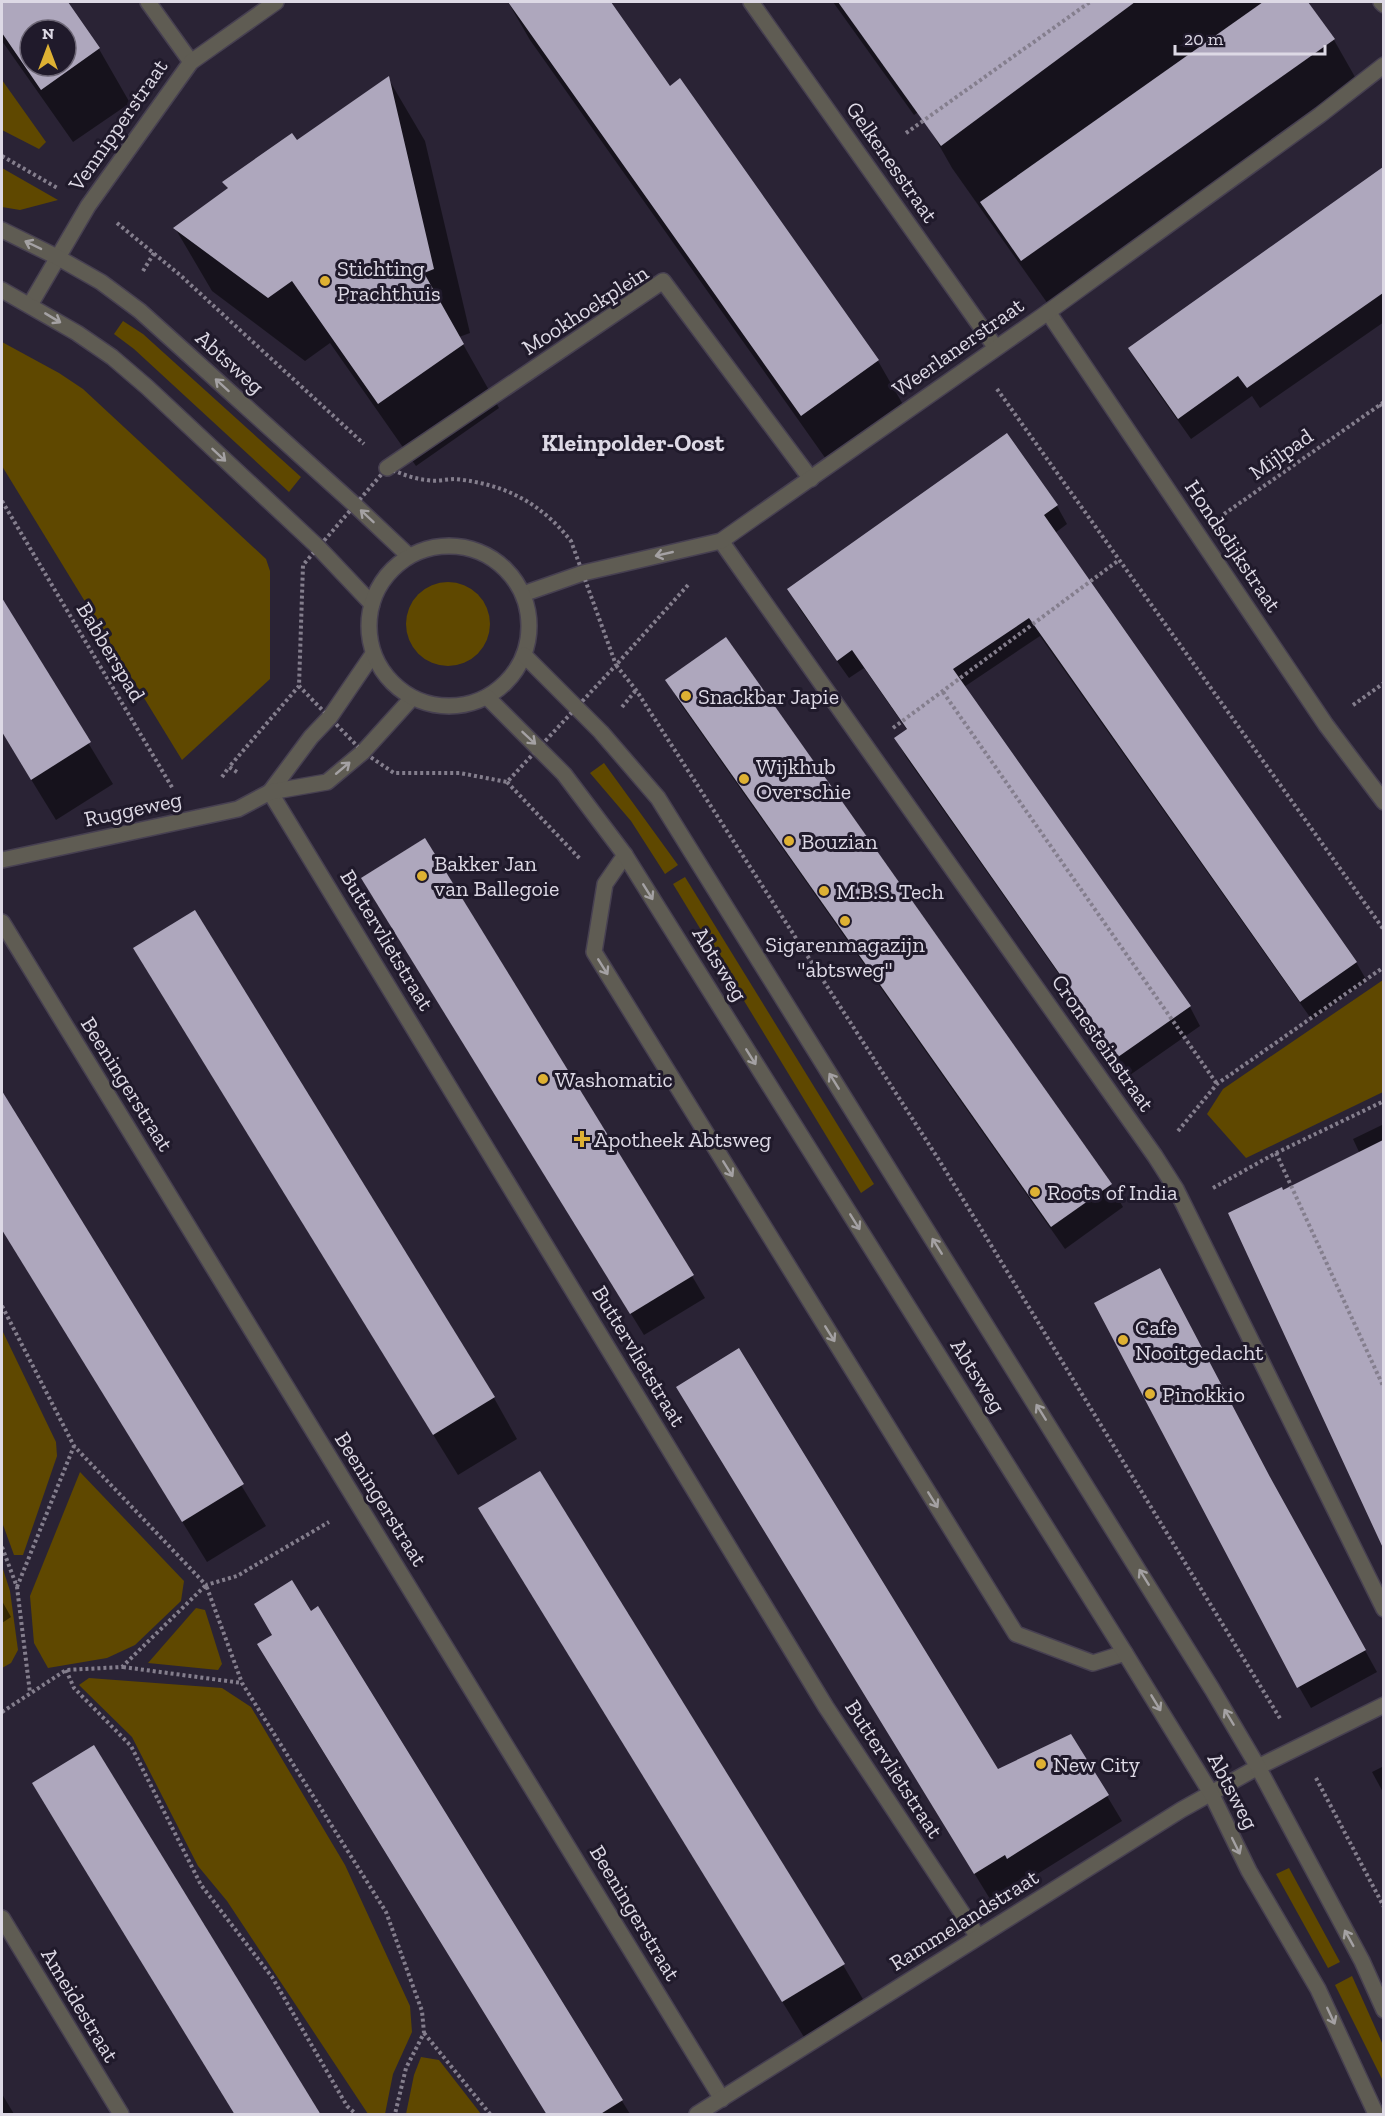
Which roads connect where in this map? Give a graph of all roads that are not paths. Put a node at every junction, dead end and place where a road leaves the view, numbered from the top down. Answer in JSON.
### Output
{"nodes":[{"id":1,"x":148,"y":2,"type":"edge"},
{"id":2,"x":276,"y":2,"type":"edge"},
{"id":3,"x":751,"y":2,"type":"edge"},
{"id":4,"x":1381,"y":2,"type":"edge"},
{"id":5,"x":1383,"y":5,"type":"edge"},
{"id":6,"x":191,"y":62,"type":"junction"},
{"id":7,"x":1383,"y":65,"type":"edge"},
{"id":8,"x":2,"y":230,"type":"edge"},
{"id":9,"x":57,"y":257,"type":"junction"},
{"id":10,"x":2,"y":290,"type":"edge"},
{"id":11,"x":30,"y":305,"type":"junction"},
{"id":12,"x":1048,"y":312,"type":"junction"},
{"id":13,"x":996,"y":348,"type":"junction"},
{"id":14,"x":384,"y":465,"type":"road end"},
{"id":15,"x":811,"y":479,"type":"junction"},
{"id":16,"x":721,"y":542,"type":"junction"},
{"id":17,"x":409,"y":556,"type":"junction"},
{"id":18,"x":523,"y":594,"type":"junction"},
{"id":19,"x":372,"y":604,"type":"junction"},
{"id":20,"x":373,"y":654,"type":"junction"},
{"id":21,"x":524,"y":655,"type":"junction"},
{"id":22,"x":487,"y":697,"type":"junction"},
{"id":23,"x":412,"y":698,"type":"junction"},
{"id":24,"x":270,"y":792,"type":"junction"},
{"id":25,"x":1383,"y":802,"type":"edge"},
{"id":26,"x":625,"y":855,"type":"junction"},
{"id":27,"x":2,"y":860,"type":"edge"},
{"id":28,"x":2,"y":922,"type":"edge"},
{"id":29,"x":1383,"y":1609,"type":"edge"},
{"id":30,"x":1125,"y":1653,"type":"junction"},
{"id":31,"x":1383,"y":1705,"type":"edge"},
{"id":32,"x":1258,"y":1767,"type":"junction"},
{"id":33,"x":1211,"y":1793,"type":"junction"},
{"id":34,"x":2,"y":1918,"type":"edge"},
{"id":35,"x":978,"y":1937,"type":"junction"},
{"id":36,"x":1383,"y":2010,"type":"edge"},
{"id":37,"x":722,"y":2099,"type":"junction"},
{"id":38,"x":121,"y":2115,"type":"edge"},
{"id":39,"x":697,"y":2115,"type":"edge"},
{"id":40,"x":1377,"y":2115,"type":"edge"}],
"edges":[{"from":1,"to":6,"type":"street"},
{"from":2,"to":6,"type":"street","name":"Vennipperstraat"},
{"from":3,"to":13,"type":"street","name":"Gelkenesstraat"},
{"from":4,"to":5,"type":"street"},
{"from":6,"to":9,"type":"street","name":"Vennipperstraat"},
{"from":7,"to":12,"type":"street","name":"Weerlanerstraat"},
{"from":9,"to":8,"type":"street","name":"Abtsweg","one_way":true},
{"from":9,"to":11,"type":"street","name":"Vennipperstraat"},
{"from":17,"to":9,"type":"street","name":"Abtsweg","one_way":true},
{"from":10,"to":11,"type":"street"},
{"from":11,"to":19,"type":"street","one_way":true},
{"from":12,"to":13,"type":"street","name":"Weerlanerstraat"},
{"from":12,"to":25,"type":"street","name":"Hondsdijkstraat"},
{"from":13,"to":15,"type":"street","name":"Weerlanerstraat"},
{"from":14,"to":15,"type":"street","name":"Mookhoekplein"},
{"from":15,"to":16,"type":"street","name":"Weerlanerstraat"},
{"from":16,"to":18,"type":"street","name":"Weerlanerstraat","one_way":true},
{"from":16,"to":29,"type":"street","name":"Cronesteinstraat"},
{"from":17,"to":18,"type":"street"},
{"from":17,"to":19,"type":"street"},
{"from":18,"to":21,"type":"street"},
{"from":19,"to":20,"type":"street"},
{"from":20,"to":23,"type":"street"},
{"from":20,"to":24,"type":"street","name":"Ruggeweg"},
{"from":21,"to":22,"type":"street"},
{"from":32,"to":21,"type":"street","name":"Abtsweg","one_way":true},
{"from":22,"to":23,"type":"street"},
{"from":22,"to":26,"type":"street","name":"Abtsweg","one_way":true},
{"from":24,"to":23,"type":"street","name":"Ruggeweg","one_way":true},
{"from":24,"to":27,"type":"street","name":"Ruggeweg"},
{"from":24,"to":35,"type":"street","name":"Buttervlietstraat"},
{"from":26,"to":30,"type":"street","name":"Abtsweg","one_way":true},
{"from":26,"to":30,"type":"street","one_way":true},
{"from":28,"to":37,"type":"street","name":"Beeningerstraat"},
{"from":30,"to":33,"type":"street","name":"Abtsweg","one_way":true},
{"from":31,"to":32,"type":"street","name":"Rammelandstraat"},
{"from":32,"to":33,"type":"street","name":"Rammelandstraat"},
{"from":36,"to":32,"type":"street","name":"Abtsweg","one_way":true},
{"from":33,"to":35,"type":"street","name":"Rammelandstraat"},
{"from":33,"to":40,"type":"street","name":"Abtsweg","one_way":true},
{"from":34,"to":38,"type":"street","name":"Ameidestraat"},
{"from":35,"to":37,"type":"street","name":"Rammelandstraat"},
{"from":37,"to":39,"type":"street","name":"Rammelandstraat"}]}
